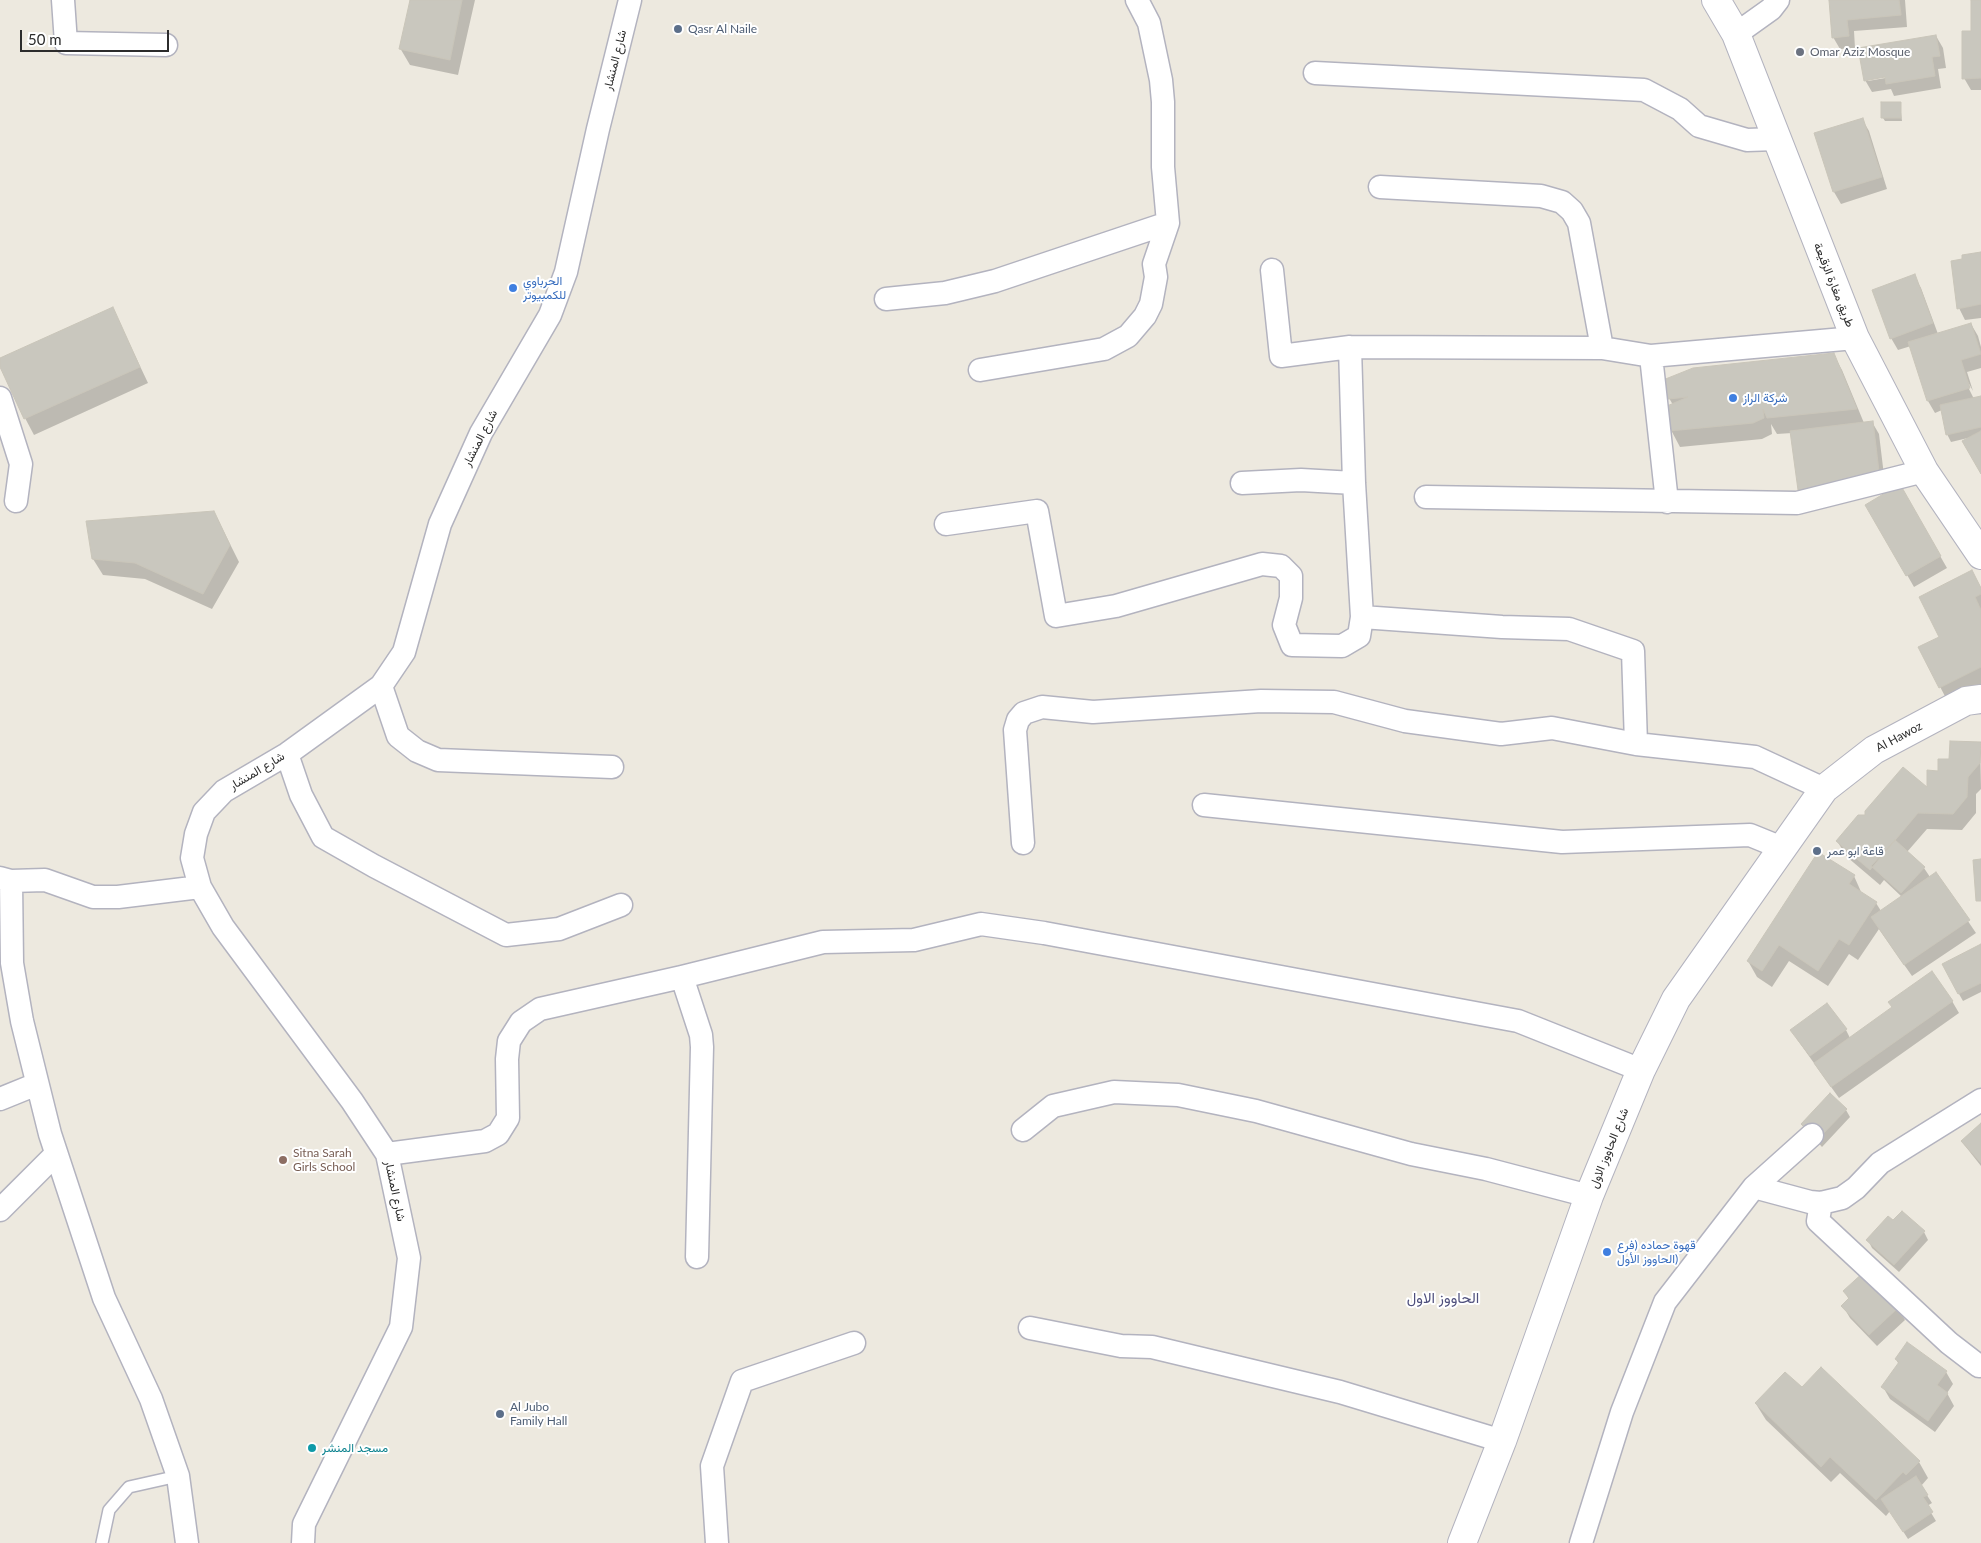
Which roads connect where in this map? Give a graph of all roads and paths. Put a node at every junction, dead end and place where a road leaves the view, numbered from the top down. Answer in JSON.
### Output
{"nodes":[{"id":1,"x":63,"y":0,"type":"edge"},
{"id":2,"x":630,"y":0,"type":"edge"},
{"id":3,"x":1137,"y":0,"type":"edge"},
{"id":4,"x":1716,"y":0,"type":"edge"},
{"id":5,"x":1778,"y":0,"type":"edge"},
{"id":6,"x":1736,"y":34,"type":"junction"},
{"id":7,"x":166,"y":45,"type":"dead end"},
{"id":8,"x":1316,"y":73,"type":"dead end"},
{"id":9,"x":1776,"y":139,"type":"junction"},
{"id":10,"x":1380,"y":187,"type":"dead end"},
{"id":11,"x":1168,"y":224,"type":"junction"},
{"id":12,"x":1272,"y":270,"type":"dead end"},
{"id":13,"x":886,"y":299,"type":"dead end"},
{"id":14,"x":1855,"y":338,"type":"junction"},
{"id":15,"x":1350,"y":347,"type":"junction"},
{"id":16,"x":1602,"y":348,"type":"junction"},
{"id":17,"x":1651,"y":356,"type":"junction"},
{"id":18,"x":980,"y":370,"type":"dead end"},
{"id":19,"x":0,"y":398,"type":"edge"},
{"id":20,"x":1924,"y":471,"type":"junction"},
{"id":21,"x":1242,"y":483,"type":"dead end"},
{"id":22,"x":1354,"y":483,"type":"junction"},
{"id":23,"x":1426,"y":496,"type":"dead end"},
{"id":24,"x":16,"y":501,"type":"dead end"},
{"id":25,"x":1667,"y":502,"type":"junction"},
{"id":26,"x":946,"y":524,"type":"dead end"},
{"id":27,"x":1981,"y":555,"type":"edge"},
{"id":28,"x":1362,"y":617,"type":"junction"},
{"id":29,"x":382,"y":686,"type":"junction"},
{"id":30,"x":1981,"y":698,"type":"edge"},
{"id":31,"x":1636,"y":744,"type":"junction"},
{"id":32,"x":287,"y":754,"type":"junction"},
{"id":33,"x":612,"y":767,"type":"dead end"},
{"id":34,"x":1824,"y":789,"type":"junction"},
{"id":35,"x":1204,"y":805,"type":"dead end"},
{"id":36,"x":1023,"y":843,"type":"dead end"},
{"id":37,"x":1782,"y":848,"type":"junction"},
{"id":38,"x":5,"y":880,"type":"edge"},
{"id":39,"x":200,"y":887,"type":"junction"},
{"id":40,"x":621,"y":905,"type":"dead end"},
{"id":41,"x":682,"y":977,"type":"junction"},
{"id":42,"x":1641,"y":1070,"type":"junction"},
{"id":43,"x":37,"y":1084,"type":"junction"},
{"id":44,"x":0,"y":1099,"type":"edge"},
{"id":45,"x":1981,"y":1100,"type":"edge"},
{"id":46,"x":1023,"y":1130,"type":"dead end"},
{"id":47,"x":1812,"y":1135,"type":"dead end"},
{"id":48,"x":56,"y":1154,"type":"junction"},
{"id":49,"x":387,"y":1154,"type":"junction"},
{"id":50,"x":1754,"y":1187,"type":"junction"},
{"id":51,"x":1590,"y":1196,"type":"junction"},
{"id":52,"x":1821,"y":1203,"type":"junction"},
{"id":53,"x":0,"y":1210,"type":"edge"},
{"id":54,"x":697,"y":1257,"type":"dead end"},
{"id":55,"x":1030,"y":1328,"type":"dead end"},
{"id":56,"x":854,"y":1344,"type":"dead end"},
{"id":57,"x":1979,"y":1366,"type":"dead end"},
{"id":58,"x":1502,"y":1441,"type":"junction"},
{"id":59,"x":178,"y":1476,"type":"junction"},
{"id":60,"x":102,"y":1543,"type":"edge"},
{"id":61,"x":187,"y":1543,"type":"edge"},
{"id":62,"x":303,"y":1543,"type":"edge"},
{"id":63,"x":717,"y":1543,"type":"edge"},
{"id":64,"x":1462,"y":1543,"type":"edge"},
{"id":65,"x":1581,"y":1543,"type":"edge"}],
"edges":[{"from":1,"to":7,"type":"street"},
{"from":2,"to":29,"type":"street","name":"شارع المنشار"},
{"from":3,"to":11,"type":"street"},
{"from":4,"to":6,"type":"main road","name":"طريق مغارة الزقيعة"},
{"from":5,"to":6,"type":"street"},
{"from":6,"to":9,"type":"main road","name":"طريق مغارة الزقيعة"},
{"from":8,"to":9,"type":"street"},
{"from":9,"to":14,"type":"main road","name":"طريق مغارة الزقيعة"},
{"from":10,"to":16,"type":"street"},
{"from":11,"to":13,"type":"street"},
{"from":11,"to":18,"type":"street"},
{"from":12,"to":15,"type":"street"},
{"from":14,"to":17,"type":"street"},
{"from":14,"to":20,"type":"main road","name":"طريق مغارة الزقيعة"},
{"from":15,"to":16,"type":"street"},
{"from":15,"to":22,"type":"street"},
{"from":16,"to":17,"type":"street"},
{"from":17,"to":25,"type":"street"},
{"from":19,"to":24,"type":"street"},
{"from":20,"to":25,"type":"street"},
{"from":20,"to":27,"type":"main road","name":"طريق مغارة الزقيعة"},
{"from":21,"to":22,"type":"street"},
{"from":22,"to":28,"type":"street"},
{"from":23,"to":25,"type":"street"},
{"from":26,"to":28,"type":"street"},
{"from":28,"to":31,"type":"street"},
{"from":29,"to":32,"type":"street","name":"شارع المنشار"},
{"from":29,"to":33,"type":"street"},
{"from":30,"to":34,"type":"main road","name":"Al Hawoz"},
{"from":31,"to":34,"type":"street"},
{"from":31,"to":36,"type":"street"},
{"from":32,"to":39,"type":"street","name":"شارع المنشار"},
{"from":32,"to":40,"type":"street"},
{"from":34,"to":37,"type":"main road","name":"شارع الحاووز الاول"},
{"from":35,"to":37,"type":"street"},
{"from":37,"to":42,"type":"main road","name":"شارع الحاووز الاول"},
{"from":38,"to":39,"type":"street"},
{"from":38,"to":43,"type":"street"},
{"from":39,"to":49,"type":"street","name":"شارع المنشار"},
{"from":41,"to":42,"type":"street"},
{"from":41,"to":49,"type":"street"},
{"from":41,"to":54,"type":"street"},
{"from":42,"to":51,"type":"main road","name":"شارع الحاووز الاول"},
{"from":43,"to":44,"type":"street"},
{"from":43,"to":48,"type":"street"},
{"from":45,"to":52,"type":"street"},
{"from":46,"to":51,"type":"street"},
{"from":47,"to":50,"type":"street"},
{"from":48,"to":53,"type":"street"},
{"from":48,"to":59,"type":"street"},
{"from":49,"to":62,"type":"street","name":"شارع المنشار"},
{"from":50,"to":52,"type":"street"},
{"from":50,"to":65,"type":"street"},
{"from":51,"to":58,"type":"main road","name":"شارع الحاووز الاول"},
{"from":52,"to":57,"type":"street"},
{"from":55,"to":58,"type":"street"},
{"from":56,"to":63,"type":"street"},
{"from":58,"to":64,"type":"main road","name":"شارع الحاووز الاول"},
{"from":59,"to":60,"type":"lane"},
{"from":59,"to":61,"type":"street"}]}
